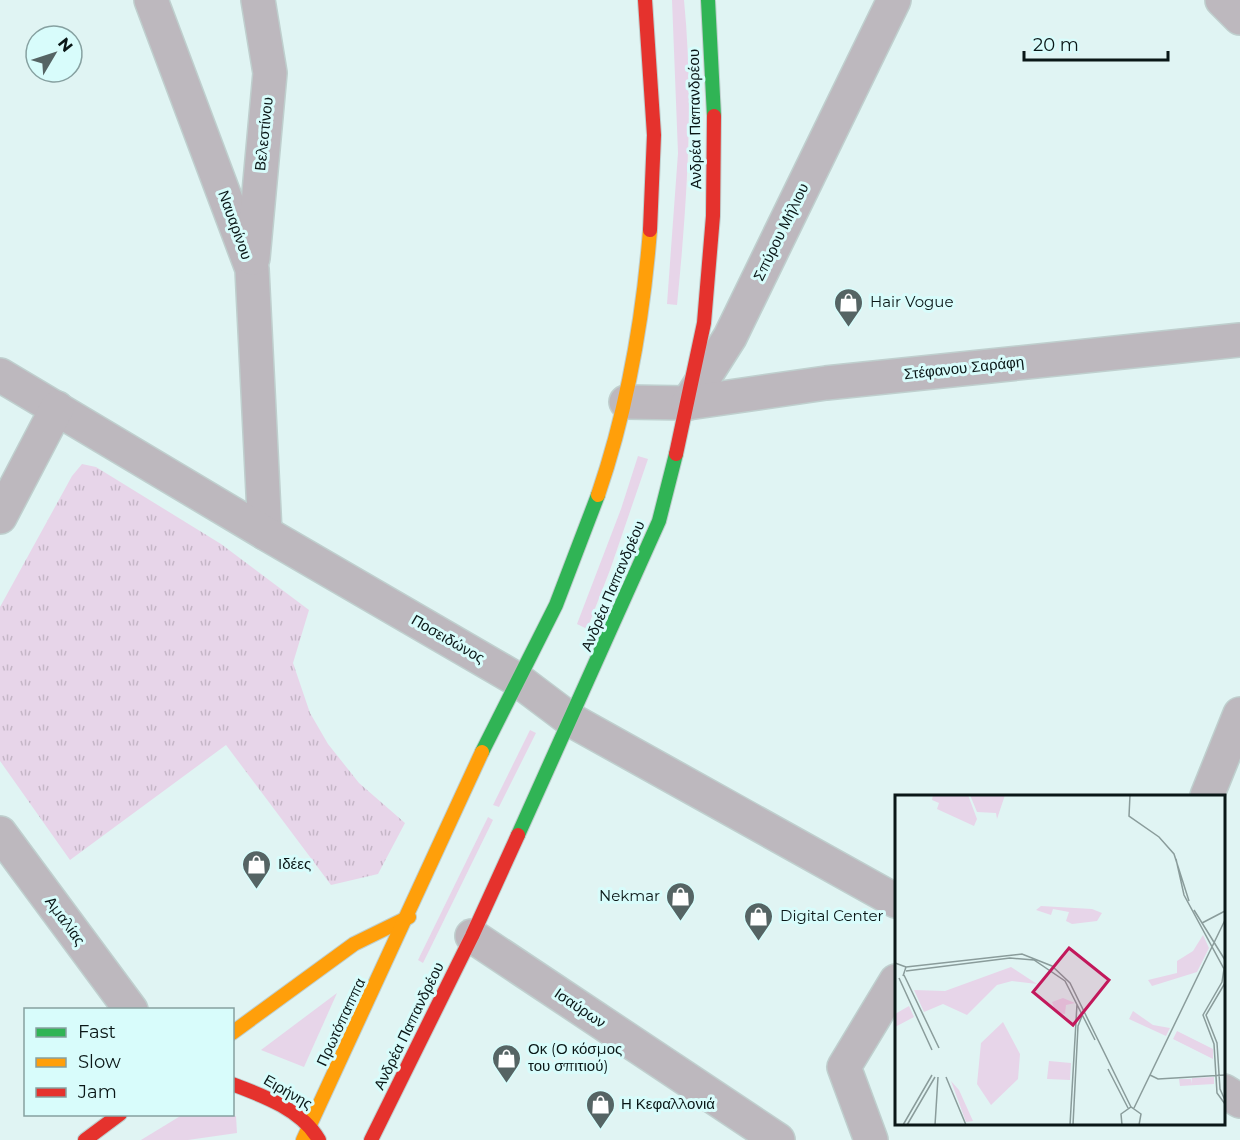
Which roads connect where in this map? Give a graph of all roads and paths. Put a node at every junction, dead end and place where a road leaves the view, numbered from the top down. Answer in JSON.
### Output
{"nodes":[{"id":1,"x":151,"y":0,"type":"edge"},
{"id":2,"x":258,"y":0,"type":"edge"},
{"id":3,"x":645,"y":0,"type":"edge"},
{"id":4,"x":708,"y":0,"type":"edge"},
{"id":5,"x":894,"y":0,"type":"edge"},
{"id":6,"x":1222,"y":0,"type":"edge"},
{"id":7,"x":1240,"y":18,"type":"edge"},
{"id":8,"x":252,"y":269,"type":"junction"},
{"id":9,"x":1240,"y":340,"type":"edge"},
{"id":10,"x":0,"y":375,"type":"edge"},
{"id":11,"x":626,"y":402,"type":"junction"},
{"id":12,"x":688,"y":403,"type":"junction"},
{"id":13,"x":57,"y":408,"type":"junction"},
{"id":14,"x":0,"y":517,"type":"edge"},
{"id":15,"x":265,"y":533,"type":"junction"},
{"id":16,"x":518,"y":680,"type":"junction"},
{"id":17,"x":571,"y":720,"type":"junction"},
{"id":18,"x":1238,"y":722,"type":"edge"},
{"id":19,"x":1207,"y":795,"type":"edge"},
{"id":20,"x":0,"y":833,"type":"edge"},
{"id":21,"x":895,"y":899,"type":"edge"},
{"id":22,"x":409,"y":917,"type":"junction"},
{"id":23,"x":472,"y":936,"type":"junction"},
{"id":24,"x":895,"y":984,"type":"edge"},
{"id":25,"x":130,"y":1008,"type":"edge"},
{"id":26,"x":234,"y":1032,"type":"edge"},
{"id":27,"x":234,"y":1085,"type":"edge"},
{"id":28,"x":1225,"y":1092,"type":"edge"},
{"id":29,"x":1240,"y":1101,"type":"edge"},
{"id":30,"x":117,"y":1116,"type":"edge"},
{"id":31,"x":310,"y":1124,"type":"junction"},
{"id":32,"x":85,"y":1140,"type":"edge"},
{"id":33,"x":303,"y":1140,"type":"edge"},
{"id":34,"x":319,"y":1140,"type":"edge"},
{"id":35,"x":371,"y":1140,"type":"edge"},
{"id":36,"x":778,"y":1140,"type":"edge"},
{"id":37,"x":871,"y":1140,"type":"edge"}],
"edges":[{"from":1,"to":8,"type":"street","name":"Ναυαρίνου"},
{"from":2,"to":8,"type":"street","name":"Βελεστίνου"},
{"from":3,"to":11,"type":"street"},
{"from":4,"to":12,"type":"street","name":"Ανδρέα Παπανδρέου"},
{"from":5,"to":12,"type":"street","name":"Σπύρου Μήλιου"},
{"from":6,"to":7,"type":"street"},
{"from":8,"to":15,"type":"street","name":"Ναυαρίνου"},
{"from":9,"to":12,"type":"street","name":"Στέφανου Σαράφη"},
{"from":10,"to":13,"type":"street","name":"Ποσειδώνος"},
{"from":11,"to":12,"type":"street"},
{"from":11,"to":16,"type":"street"},
{"from":12,"to":17,"type":"street","name":"Ανδρέα Παπανδρέου"},
{"from":13,"to":14,"type":"street"},
{"from":13,"to":15,"type":"street","name":"Ποσειδώνος"},
{"from":15,"to":16,"type":"street","name":"Ποσειδώνος"},
{"from":16,"to":17,"type":"street","name":"Ποσειδώνος"},
{"from":16,"to":22,"type":"street"},
{"from":17,"to":21,"type":"street","name":"Ποσειδώνος"},
{"from":17,"to":23,"type":"street","name":"Ανδρέα Παπανδρέου"},
{"from":18,"to":19,"type":"street"},
{"from":20,"to":25,"type":"street","name":"Αμαλίας"},
{"from":22,"to":26,"type":"street"},
{"from":22,"to":31,"type":"street","name":"Πρωτόπαππα"},
{"from":23,"to":35,"type":"street","name":"Ανδρέα Παπανδρέου"},
{"from":23,"to":36,"type":"street","name":"Ισαύρων"},
{"from":24,"to":37,"type":"street"},
{"from":27,"to":31,"type":"street","name":"Ειρήνης"},
{"from":28,"to":29,"type":"street"},
{"from":30,"to":32,"type":"street"},
{"from":31,"to":33,"type":"street","name":"Πρωτόπαππα"},
{"from":31,"to":34,"type":"street","name":"Ειρήνης"}]}
